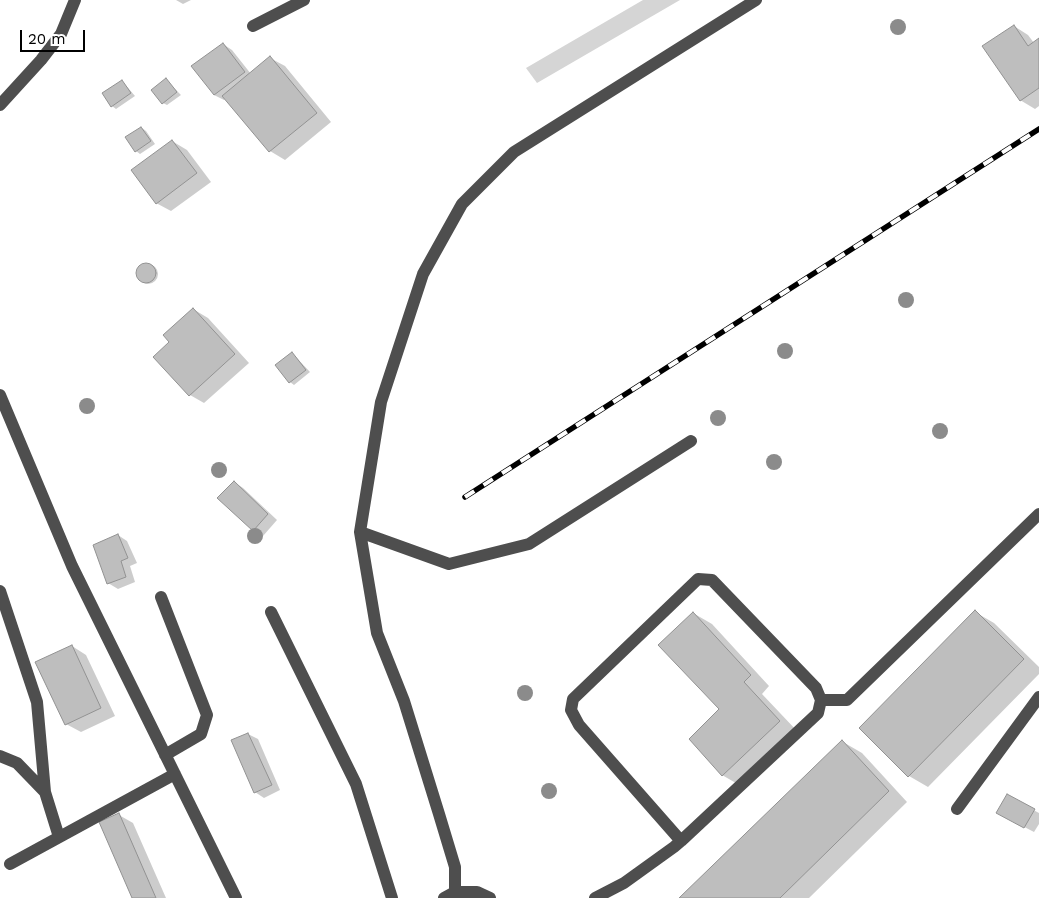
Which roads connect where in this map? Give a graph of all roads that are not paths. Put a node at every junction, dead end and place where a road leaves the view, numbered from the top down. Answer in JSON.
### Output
{"nodes":[{"id":1,"x":75,"y":0,"type":"edge"},
{"id":2,"x":304,"y":0,"type":"edge"},
{"id":3,"x":756,"y":0,"type":"edge"},
{"id":4,"x":253,"y":26,"type":"dead end"},
{"id":5,"x":0,"y":105,"type":"edge"},
{"id":6,"x":2,"y":402,"type":"edge"},
{"id":7,"x":691,"y":441,"type":"dead end"},
{"id":8,"x":1039,"y":514,"type":"edge"},
{"id":9,"x":360,"y":532,"type":"junction"},
{"id":10,"x":0,"y":591,"type":"edge"},
{"id":11,"x":162,"y":597,"type":"dead end"},
{"id":12,"x":271,"y":612,"type":"dead end"},
{"id":13,"x":1039,"y":697,"type":"edge"},
{"id":14,"x":821,"y":700,"type":"junction"},
{"id":15,"x":165,"y":755,"type":"junction"},
{"id":16,"x":0,"y":756,"type":"edge"},
{"id":17,"x":175,"y":774,"type":"junction"},
{"id":18,"x":45,"y":792,"type":"junction"},
{"id":19,"x":956,"y":809,"type":"dead end"},
{"id":20,"x":59,"y":838,"type":"junction"},
{"id":21,"x":682,"y":841,"type":"junction"},
{"id":22,"x":10,"y":864,"type":"dead end"},
{"id":23,"x":450,"y":895,"type":"edge"},
{"id":24,"x":236,"y":898,"type":"edge"},
{"id":25,"x":392,"y":898,"type":"edge"},
{"id":26,"x":490,"y":898,"type":"edge"},
{"id":27,"x":595,"y":898,"type":"edge"}],
"edges":[{"from":1,"to":5,"type":"street"},
{"from":2,"to":4,"type":"street"},
{"from":3,"to":9,"type":"street"},
{"from":6,"to":15,"type":"street"},
{"from":7,"to":9,"type":"street"},
{"from":8,"to":14,"type":"street"},
{"from":9,"to":23,"type":"street"},
{"from":10,"to":18,"type":"street"},
{"from":11,"to":15,"type":"street"},
{"from":12,"to":25,"type":"street"},
{"from":13,"to":19,"type":"street"},
{"from":14,"to":21,"type":"street"},
{"from":14,"to":21,"type":"street"},
{"from":15,"to":17,"type":"street"},
{"from":16,"to":18,"type":"street"},
{"from":17,"to":20,"type":"street"},
{"from":17,"to":24,"type":"street"},
{"from":18,"to":20,"type":"street"},
{"from":20,"to":22,"type":"street"},
{"from":21,"to":27,"type":"street"},
{"from":23,"to":26,"type":"street"}]}
